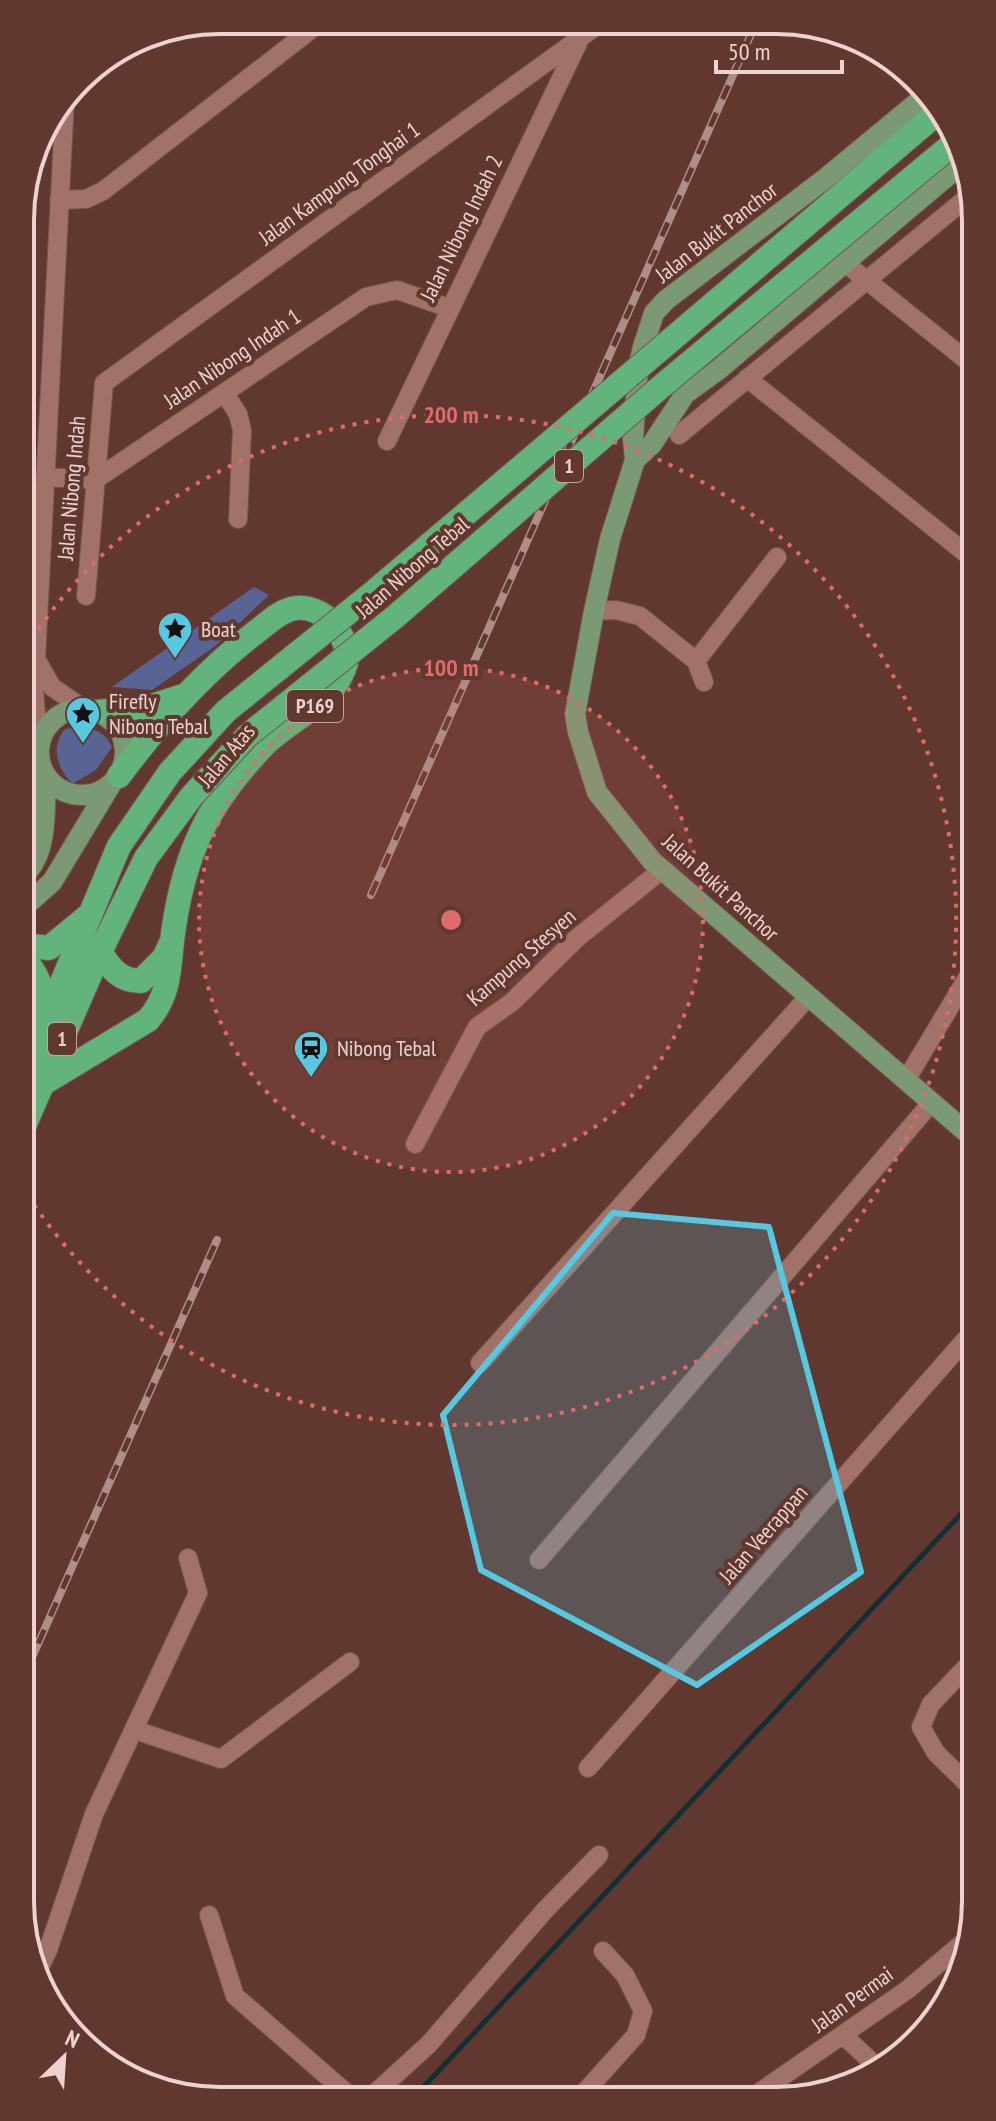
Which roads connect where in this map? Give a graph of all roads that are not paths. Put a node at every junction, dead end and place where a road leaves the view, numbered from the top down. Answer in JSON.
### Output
{"nodes":[{"id":1,"x":305,"y":34,"type":"edge"},
{"id":2,"x":586,"y":34,"type":"edge"},
{"id":3,"x":580,"y":38,"type":"junction"},
{"id":4,"x":919,"y":101,"type":"edge"},
{"id":5,"x":64,"y":118,"type":"edge"},
{"id":6,"x":931,"y":118,"type":"edge"},
{"id":7,"x":948,"y":148,"type":"edge"},
{"id":8,"x":955,"y":169,"type":"edge"},
{"id":9,"x":59,"y":200,"type":"junction"},
{"id":10,"x":961,"y":203,"type":"edge"},
{"id":11,"x":845,"y":263,"type":"junction"},
{"id":12,"x":866,"y":281,"type":"junction"},
{"id":13,"x":449,"y":308,"type":"junction"},
{"id":14,"x":962,"y":357,"type":"edge"},
{"id":15,"x":638,"y":368,"type":"junction"},
{"id":16,"x":747,"y":378,"type":"junction"},
{"id":17,"x":104,"y":383,"type":"joint"},
{"id":18,"x":225,"y":394,"type":"junction"},
{"id":19,"x":685,"y":394,"type":"junction"},
{"id":20,"x":679,"y":435,"type":"dead end"},
{"id":21,"x":387,"y":441,"type":"dead end"},
{"id":22,"x":635,"y":460,"type":"junction"},
{"id":23,"x":45,"y":477,"type":"junction"},
{"id":24,"x":95,"y":480,"type":"junction"},
{"id":25,"x":238,"y":519,"type":"dead end"},
{"id":26,"x":962,"y":550,"type":"edge"},
{"id":27,"x":777,"y":557,"type":"dead end"},
{"id":28,"x":86,"y":596,"type":"dead end"},
{"id":29,"x":594,"y":611,"type":"junction"},
{"id":30,"x":36,"y":659,"type":"junction"},
{"id":31,"x":696,"y":661,"type":"junction"},
{"id":32,"x":704,"y":682,"type":"dead end"},
{"id":33,"x":183,"y":696,"type":"junction"},
{"id":34,"x":91,"y":711,"type":"junction"},
{"id":35,"x":39,"y":750,"type":"junction"},
{"id":36,"x":46,"y":776,"type":"junction"},
{"id":37,"x":114,"y":781,"type":"junction"},
{"id":38,"x":34,"y":859,"type":"edge"},
{"id":39,"x":663,"y":869,"type":"junction"},
{"id":40,"x":34,"y":898,"type":"edge"},
{"id":41,"x":90,"y":914,"type":"junction"},
{"id":42,"x":172,"y":941,"type":"junction"},
{"id":43,"x":34,"y":946,"type":"edge"},
{"id":44,"x":100,"y":952,"type":"junction"},
{"id":45,"x":34,"y":972,"type":"edge"},
{"id":46,"x":962,"y":987,"type":"edge"},
{"id":47,"x":809,"y":996,"type":"junction"},
{"id":48,"x":38,"y":1043,"type":"junction"},
{"id":49,"x":34,"y":1071,"type":"edge"},
{"id":50,"x":34,"y":1076,"type":"edge"},
{"id":51,"x":34,"y":1077,"type":"edge"},
{"id":52,"x":906,"y":1080,"type":"junction"},
{"id":53,"x":932,"y":1102,"type":"junction"},
{"id":54,"x":962,"y":1128,"type":"edge"},
{"id":55,"x":415,"y":1144,"type":"dead end"},
{"id":56,"x":962,"y":1343,"type":"edge"},
{"id":57,"x":480,"y":1363,"type":"dead end"},
{"id":58,"x":188,"y":1558,"type":"dead end"},
{"id":59,"x":539,"y":1560,"type":"dead end"},
{"id":60,"x":350,"y":1662,"type":"dead end"},
{"id":61,"x":962,"y":1672,"type":"edge"},
{"id":62,"x":135,"y":1730,"type":"junction"},
{"id":63,"x":588,"y":1768,"type":"dead end"},
{"id":64,"x":962,"y":1778,"type":"edge"},
{"id":65,"x":599,"y":1855,"type":"dead end"},
{"id":66,"x":209,"y":1915,"type":"dead end"},
{"id":67,"x":956,"y":1949,"type":"edge"},
{"id":68,"x":603,"y":1951,"type":"dead end"},
{"id":69,"x":44,"y":1959,"type":"edge"},
{"id":70,"x":844,"y":2036,"type":"junction"},
{"id":71,"x":871,"y":2061,"type":"edge"},
{"id":72,"x":340,"y":2087,"type":"edge"},
{"id":73,"x":382,"y":2087,"type":"edge"},
{"id":74,"x":589,"y":2087,"type":"edge"},
{"id":75,"x":768,"y":2087,"type":"edge"}],
"edges":[{"from":1,"to":9,"type":"street"},
{"from":2,"to":3,"type":"street","name":"Jalan Kampung Tonghai 1"},
{"from":3,"to":13,"type":"street","name":"Jalan Nibong Indah 2"},
{"from":3,"to":17,"type":"street","name":"Jalan Kampung Tonghai 1"},
{"from":4,"to":15,"type":"main road","name":"Jalan Bukit Panchor"},
{"from":5,"to":9,"type":"street"},
{"from":6,"to":41,"type":"highway","name":"Jalan Nibong Tebal","number":"1","bridge":true},
{"from":7,"to":44,"type":"highway","name":"Jalan Nibong Tebal","number":"1","bridge":true},
{"from":8,"to":11,"type":"main road","name":"Jalan Bukit Panchor"},
{"from":9,"to":23,"type":"street"},
{"from":10,"to":12,"type":"street"},
{"from":11,"to":12,"type":"street"},
{"from":11,"to":19,"type":"main road","name":"Jalan Bukit Panchor"},
{"from":12,"to":14,"type":"street"},
{"from":12,"to":16,"type":"street"},
{"from":13,"to":18,"type":"street","name":"Jalan Nibong Indah 1"},
{"from":13,"to":21,"type":"street","name":"Jalan Nibong Indah 2"},
{"from":15,"to":19,"type":"main road"},
{"from":15,"to":22,"type":"main road","name":"Jalan Bukit Panchor"},
{"from":16,"to":20,"type":"street"},
{"from":16,"to":26,"type":"street"},
{"from":17,"to":24,"type":"street","name":"Jalan Nibong Indah"},
{"from":18,"to":24,"type":"street","name":"Jalan Nibong Indah 1"},
{"from":18,"to":25,"type":"street"},
{"from":19,"to":22,"type":"main road","name":"Jalan Bukit Panchor"},
{"from":22,"to":29,"type":"main road","name":"Jalan Bukit Panchor"},
{"from":23,"to":24,"type":"street"},
{"from":23,"to":30,"type":"street"},
{"from":24,"to":28,"type":"street","name":"Jalan Nibong Indah"},
{"from":27,"to":31,"type":"street"},
{"from":29,"to":31,"type":"street"},
{"from":29,"to":39,"type":"main road","name":"Jalan Bukit Panchor"},
{"from":30,"to":34,"type":"street"},
{"from":30,"to":35,"type":"street"},
{"from":31,"to":32,"type":"street"},
{"from":33,"to":34,"type":"highway","name":"Jalan Atas"},
{"from":33,"to":37,"type":"highway","name":"Jalan Atas","number":"P169"},
{"from":33,"to":42,"type":"highway","name":"Jalan Atas","number":"P169"},
{"from":34,"to":35,"type":"main road"},
{"from":34,"to":37,"type":"main road"},
{"from":35,"to":36,"type":"main road"},
{"from":36,"to":37,"type":"main road"},
{"from":36,"to":38,"type":"main road"},
{"from":37,"to":40,"type":"main road","name":"Jalan Atas","number":"P169"},
{"from":39,"to":47,"type":"main road","name":"Jalan Bukit Panchor"},
{"from":39,"to":55,"type":"street","name":"Kampung Stesyen"},
{"from":41,"to":43,"type":"highway"},
{"from":41,"to":48,"type":"highway","name":"Jalan Nibong Tebal","number":"1"},
{"from":42,"to":44,"type":"highway"},
{"from":42,"to":51,"type":"highway","number":"P169"},
{"from":44,"to":50,"type":"highway","name":"Jalan Nibong Tebal","number":"1"},
{"from":45,"to":48,"type":"highway"},
{"from":46,"to":52,"type":"street"},
{"from":47,"to":52,"type":"main road","name":"Jalan Bukit Panchor"},
{"from":47,"to":57,"type":"street"},
{"from":48,"to":49,"type":"highway","name":"Jalan Nibong Tebal","number":"1"},
{"from":52,"to":53,"type":"main road","name":"Jalan Bukit Panchor"},
{"from":53,"to":54,"type":"main road","name":"Jalan Bukit Panchor"},
{"from":53,"to":59,"type":"street"},
{"from":56,"to":63,"type":"street","name":"Jalan Veerappan"},
{"from":58,"to":62,"type":"street"},
{"from":60,"to":62,"type":"street"},
{"from":61,"to":64,"type":"street"},
{"from":62,"to":69,"type":"street"},
{"from":65,"to":73,"type":"street"},
{"from":66,"to":72,"type":"street"},
{"from":67,"to":70,"type":"street","name":"Jalan Permai"},
{"from":68,"to":74,"type":"street"},
{"from":70,"to":71,"type":"street"},
{"from":70,"to":75,"type":"street","name":"Jalan Permai"}]}
